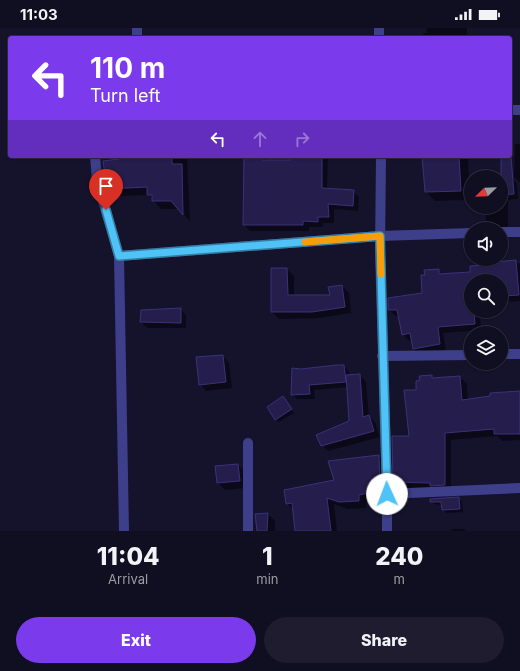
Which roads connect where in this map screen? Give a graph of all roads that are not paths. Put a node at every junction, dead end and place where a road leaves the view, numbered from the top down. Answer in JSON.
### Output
{"nodes":[{"id":1,"x":95,"y":158,"type":"edge"},
{"id":2,"x":381,"y":158,"type":"edge"},
{"id":3,"x":508,"y":232,"type":"edge"},
{"id":4,"x":520,"y":232,"type":"edge"},
{"id":5,"x":464,"y":233,"type":"edge"},
{"id":6,"x":380,"y":236,"type":"junction"},
{"id":7,"x":119,"y":256,"type":"junction"},
{"id":8,"x":508,"y":354,"type":"edge"},
{"id":9,"x":520,"y":354,"type":"edge"},
{"id":10,"x":464,"y":355,"type":"edge"},
{"id":11,"x":382,"y":356,"type":"junction"},
{"id":12,"x":248,"y":443,"type":"dead end"},
{"id":13,"x":520,"y":488,"type":"edge"},
{"id":14,"x":387,"y":494,"type":"junction"},
{"id":15,"x":124,"y":531,"type":"edge"},
{"id":16,"x":248,"y":531,"type":"edge"},
{"id":17,"x":387,"y":531,"type":"edge"}],
"edges":[{"from":1,"to":7,"type":"street"},
{"from":2,"to":6,"type":"street"},
{"from":3,"to":4,"type":"street"},
{"from":5,"to":6,"type":"street"},
{"from":6,"to":7,"type":"street"},
{"from":6,"to":11,"type":"street"},
{"from":7,"to":15,"type":"street"},
{"from":8,"to":9,"type":"street"},
{"from":10,"to":11,"type":"street"},
{"from":11,"to":14,"type":"street"},
{"from":12,"to":16,"type":"street"},
{"from":13,"to":14,"type":"street"},
{"from":14,"to":17,"type":"street"}]}
